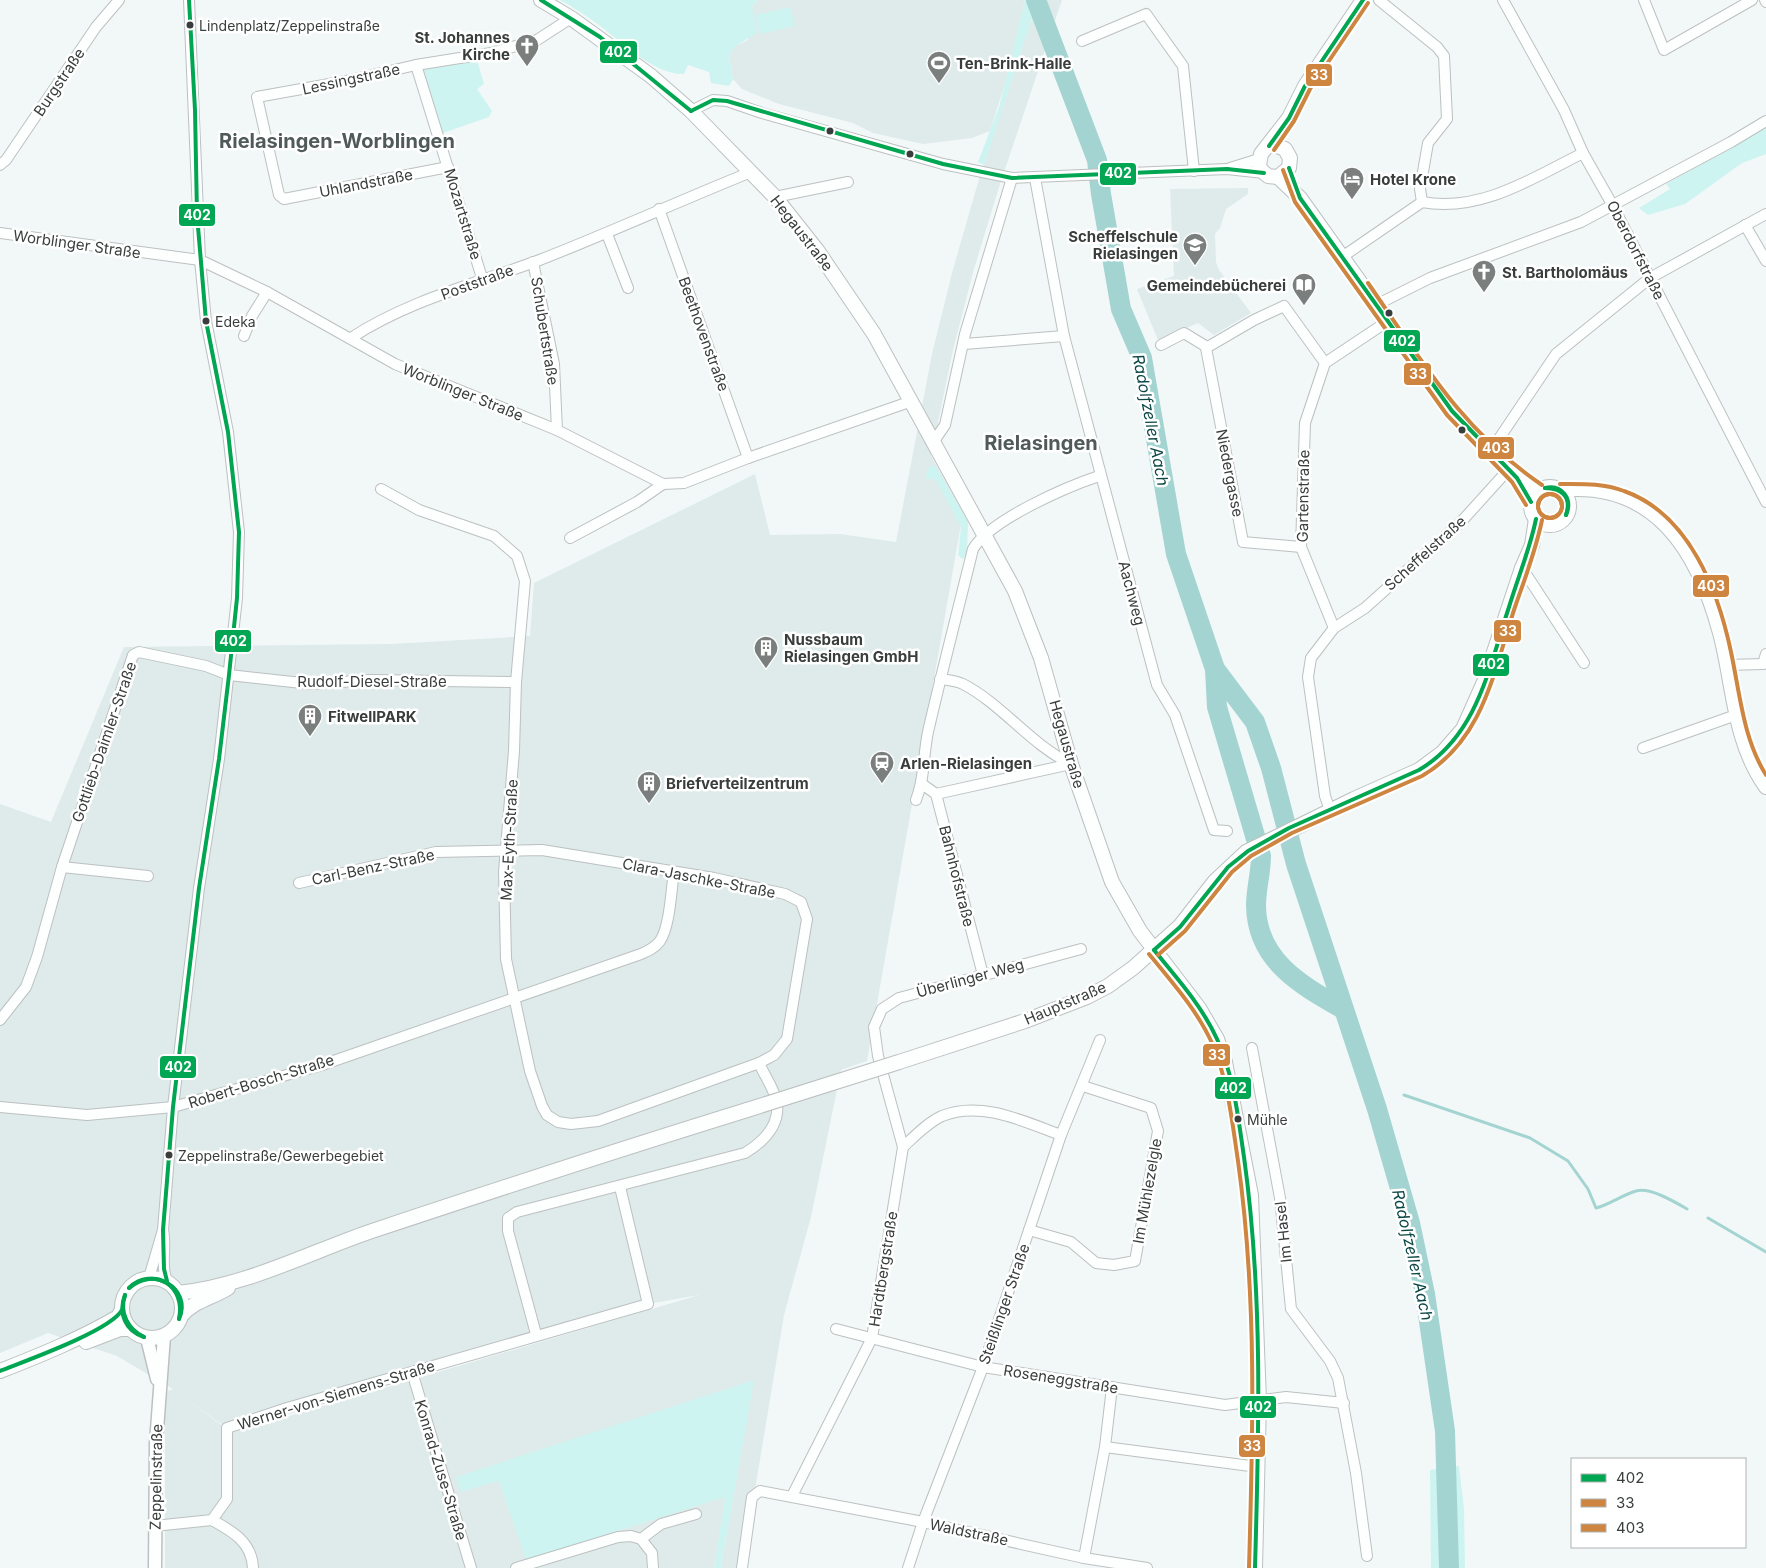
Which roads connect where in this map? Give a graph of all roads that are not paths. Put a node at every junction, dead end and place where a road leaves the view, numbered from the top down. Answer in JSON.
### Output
{"nodes":[{"id":1,"x":119,"y":0,"type":"edge"},
{"id":2,"x":189,"y":0,"type":"edge"},
{"id":3,"x":541,"y":0,"type":"edge"},
{"id":4,"x":1363,"y":0,"type":"edge"},
{"id":5,"x":1379,"y":0,"type":"edge"},
{"id":6,"x":1503,"y":0,"type":"edge"},
{"id":7,"x":1644,"y":0,"type":"edge"},
{"id":8,"x":1752,"y":0,"type":"edge"},
{"id":9,"x":572,"y":18,"type":"junction"},
{"id":10,"x":1082,"y":42,"type":"dead end"},
{"id":11,"x":416,"y":65,"type":"junction"},
{"id":12,"x":691,"y":111,"type":"junction"},
{"id":13,"x":1290,"y":118,"type":"junction"},
{"id":14,"x":1766,"y":121,"type":"edge"},
{"id":15,"x":1269,"y":146,"type":"junction"},
{"id":16,"x":1288,"y":153,"type":"junction"},
{"id":17,"x":1583,"y":153,"type":"junction"},
{"id":18,"x":1259,"y":159,"type":"junction"},
{"id":19,"x":0,"y":165,"type":"edge"},
{"id":20,"x":448,"y":167,"type":"junction"},
{"id":21,"x":1289,"y":168,"type":"junction"},
{"id":22,"x":1227,"y":170,"type":"junction"},
{"id":23,"x":1194,"y":171,"type":"junction"},
{"id":24,"x":751,"y":172,"type":"junction"},
{"id":25,"x":1264,"y":173,"type":"junction"},
{"id":26,"x":1278,"y":177,"type":"junction"},
{"id":27,"x":1012,"y":178,"type":"junction"},
{"id":28,"x":1035,"y":178,"type":"junction"},
{"id":29,"x":848,"y":182,"type":"dead end"},
{"id":30,"x":775,"y":196,"type":"junction"},
{"id":31,"x":1300,"y":198,"type":"junction"},
{"id":32,"x":284,"y":199,"type":"joint"},
{"id":33,"x":1422,"y":202,"type":"junction"},
{"id":34,"x":1613,"y":206,"type":"junction"},
{"id":35,"x":659,"y":209,"type":"junction"},
{"id":36,"x":1766,"y":214,"type":"edge"},
{"id":37,"x":1746,"y":225,"type":"junction"},
{"id":38,"x":0,"y":233,"type":"edge"},
{"id":39,"x":607,"y":234,"type":"junction"},
{"id":40,"x":1342,"y":257,"type":"junction"},
{"id":41,"x":200,"y":260,"type":"junction"},
{"id":42,"x":1766,"y":261,"type":"edge"},
{"id":43,"x":534,"y":262,"type":"junction"},
{"id":44,"x":482,"y":278,"type":"junction"},
{"id":45,"x":1650,"y":278,"type":"junction"},
{"id":46,"x":628,"y":288,"type":"dead end"},
{"id":47,"x":267,"y":292,"type":"junction"},
{"id":48,"x":1376,"y":305,"type":"junction"},
{"id":49,"x":1388,"y":321,"type":"junction"},
{"id":50,"x":244,"y":336,"type":"dead end"},
{"id":51,"x":1064,"y":336,"type":"junction"},
{"id":52,"x":351,"y":338,"type":"junction"},
{"id":53,"x":964,"y":344,"type":"junction"},
{"id":54,"x":1161,"y":345,"type":"dead end"},
{"id":55,"x":1207,"y":347,"type":"junction"},
{"id":56,"x":1325,"y":362,"type":"junction"},
{"id":57,"x":912,"y":401,"type":"junction"},
{"id":58,"x":557,"y":430,"type":"junction"},
{"id":59,"x":934,"y":440,"type":"junction"},
{"id":60,"x":1490,"y":452,"type":"junction"},
{"id":61,"x":748,"y":458,"type":"junction"},
{"id":62,"x":1512,"y":474,"type":"junction"},
{"id":63,"x":1099,"y":476,"type":"junction"},
{"id":64,"x":663,"y":484,"type":"junction"},
{"id":65,"x":1594,"y":488,"type":"junction"},
{"id":66,"x":381,"y":489,"type":"dead end"},
{"id":67,"x":1539,"y":490,"type":"junction"},
{"id":68,"x":1560,"y":490,"type":"junction"},
{"id":69,"x":1531,"y":502,"type":"junction"},
{"id":70,"x":1766,"y":502,"type":"edge"},
{"id":71,"x":1569,"y":506,"type":"junction"},
{"id":72,"x":1542,"y":522,"type":"junction"},
{"id":73,"x":985,"y":534,"type":"junction"},
{"id":74,"x":570,"y":538,"type":"dead end"},
{"id":75,"x":1301,"y":548,"type":"junction"},
{"id":76,"x":1522,"y":568,"type":"junction"},
{"id":77,"x":1334,"y":628,"type":"junction"},
{"id":78,"x":1765,"y":661,"type":"edge"},
{"id":79,"x":1584,"y":663,"type":"dead end"},
{"id":80,"x":1727,"y":664,"type":"junction"},
{"id":81,"x":229,"y":675,"type":"junction"},
{"id":82,"x":940,"y":679,"type":"junction"},
{"id":83,"x":516,"y":682,"type":"junction"},
{"id":84,"x":1736,"y":715,"type":"junction"},
{"id":85,"x":1643,"y":748,"type":"dead end"},
{"id":86,"x":1071,"y":764,"type":"junction"},
{"id":87,"x":922,"y":784,"type":"junction"},
{"id":88,"x":1766,"y":787,"type":"edge"},
{"id":89,"x":936,"y":794,"type":"junction"},
{"id":90,"x":916,"y":800,"type":"dead end"},
{"id":91,"x":1330,"y":810,"type":"junction"},
{"id":92,"x":1227,"y":832,"type":"dead end"},
{"id":93,"x":507,"y":850,"type":"junction"},
{"id":94,"x":62,"y":867,"type":"junction"},
{"id":95,"x":674,"y":872,"type":"junction"},
{"id":96,"x":148,"y":876,"type":"dead end"},
{"id":97,"x":300,"y":882,"type":"dead end"},
{"id":98,"x":1081,"y":949,"type":"dead end"},
{"id":99,"x":1154,"y":950,"type":"junction"},
{"id":100,"x":983,"y":975,"type":"junction"},
{"id":101,"x":514,"y":998,"type":"junction"},
{"id":102,"x":0,"y":1020,"type":"edge"},
{"id":103,"x":874,"y":1027,"type":"joint"},
{"id":104,"x":1100,"y":1040,"type":"dead end"},
{"id":105,"x":1252,"y":1048,"type":"dead end"},
{"id":106,"x":759,"y":1063,"type":"junction"},
{"id":107,"x":1083,"y":1086,"type":"junction"},
{"id":108,"x":0,"y":1107,"type":"edge"},
{"id":109,"x":173,"y":1107,"type":"junction"},
{"id":110,"x":1061,"y":1135,"type":"junction"},
{"id":111,"x":903,"y":1147,"type":"junction"},
{"id":112,"x":620,"y":1187,"type":"junction"},
{"id":113,"x":163,"y":1230,"type":"junction"},
{"id":114,"x":1029,"y":1230,"type":"junction"},
{"id":115,"x":149,"y":1278,"type":"junction"},
{"id":116,"x":167,"y":1281,"type":"junction"},
{"id":117,"x":237,"y":1282,"type":"junction"},
{"id":118,"x":178,"y":1293,"type":"junction"},
{"id":119,"x":122,"y":1310,"type":"junction"},
{"id":120,"x":181,"y":1316,"type":"junction"},
{"id":121,"x":130,"y":1328,"type":"junction"},
{"id":122,"x":836,"y":1329,"type":"dead end"},
{"id":123,"x":536,"y":1334,"type":"junction"},
{"id":124,"x":164,"y":1336,"type":"junction"},
{"id":125,"x":147,"y":1338,"type":"junction"},
{"id":126,"x":872,"y":1338,"type":"junction"},
{"id":127,"x":63,"y":1346,"type":"junction"},
{"id":128,"x":983,"y":1367,"type":"junction"},
{"id":129,"x":0,"y":1371,"type":"edge"},
{"id":130,"x":412,"y":1372,"type":"junction"},
{"id":131,"x":158,"y":1386,"type":"junction"},
{"id":132,"x":1112,"y":1387,"type":"junction"},
{"id":133,"x":1259,"y":1400,"type":"junction"},
{"id":134,"x":1344,"y":1403,"type":"junction"},
{"id":135,"x":1105,"y":1447,"type":"junction"},
{"id":136,"x":1258,"y":1468,"type":"junction"},
{"id":137,"x":792,"y":1496,"type":"junction"},
{"id":138,"x":696,"y":1514,"type":"dead end"},
{"id":139,"x":212,"y":1520,"type":"junction"},
{"id":140,"x":923,"y":1522,"type":"junction"},
{"id":141,"x":154,"y":1526,"type":"junction"},
{"id":142,"x":641,"y":1539,"type":"junction"},
{"id":143,"x":1367,"y":1556,"type":"dead end"},
{"id":144,"x":1084,"y":1558,"type":"junction"},
{"id":145,"x":155,"y":1568,"type":"edge"},
{"id":146,"x":254,"y":1568,"type":"edge"},
{"id":147,"x":471,"y":1568,"type":"edge"},
{"id":148,"x":516,"y":1568,"type":"edge"},
{"id":149,"x":653,"y":1568,"type":"edge"},
{"id":150,"x":742,"y":1568,"type":"edge"},
{"id":151,"x":908,"y":1568,"type":"edge"},
{"id":152,"x":1147,"y":1568,"type":"edge"},
{"id":153,"x":1255,"y":1568,"type":"edge"}],
"edges":[{"from":1,"to":19,"type":"street","name":"Burgstraße"},
{"from":2,"to":41,"type":"street"},
{"from":3,"to":9,"type":"main road","name":"Hegaustraße"},
{"from":4,"to":13,"type":"main road"},
{"from":5,"to":33,"type":"street"},
{"from":6,"to":17,"type":"street","name":"Oberdorfstraße"},
{"from":7,"to":8,"type":"street"},
{"from":9,"to":11,"type":"street","name":"Lessingstraße"},
{"from":9,"to":12,"type":"main road","name":"Hegaustraße"},
{"from":10,"to":23,"type":"street"},
{"from":11,"to":20,"type":"street","name":"Mozartstraße"},
{"from":11,"to":32,"type":"street","name":"Lessingstraße"},
{"from":12,"to":24,"type":"main road","name":"Hegaustraße"},
{"from":12,"to":27,"type":"street"},
{"from":13,"to":15,"type":"main road"},
{"from":13,"to":16,"type":"main road"},
{"from":14,"to":34,"type":"street"},
{"from":15,"to":16,"type":"main road"},
{"from":15,"to":18,"type":"main road"},
{"from":16,"to":21,"type":"main road"},
{"from":17,"to":33,"type":"street"},
{"from":17,"to":34,"type":"street","name":"Oberdorfstraße"},
{"from":18,"to":22,"type":"street"},
{"from":18,"to":25,"type":"main road"},
{"from":20,"to":32,"type":"street","name":"Uhlandstraße"},
{"from":20,"to":44,"type":"street","name":"Mozartstraße"},
{"from":21,"to":26,"type":"main road"},
{"from":21,"to":31,"type":"main road"},
{"from":22,"to":23,"type":"street"},
{"from":22,"to":25,"type":"street"},
{"from":23,"to":28,"type":"street"},
{"from":24,"to":30,"type":"main road","name":"Hegaustraße"},
{"from":24,"to":35,"type":"street","name":"Poststraße"},
{"from":25,"to":26,"type":"main road"},
{"from":26,"to":31,"type":"main road"},
{"from":27,"to":28,"type":"street"},
{"from":27,"to":53,"type":"street"},
{"from":28,"to":51,"type":"street","name":"Aachweg"},
{"from":29,"to":30,"type":"street"},
{"from":30,"to":57,"type":"main road","name":"Hegaustraße"},
{"from":31,"to":40,"type":"main road"},
{"from":33,"to":40,"type":"street"},
{"from":34,"to":45,"type":"street","name":"Oberdorfstraße"},
{"from":34,"to":48,"type":"street"},
{"from":35,"to":39,"type":"street","name":"Poststraße"},
{"from":35,"to":61,"type":"street","name":"Beethovenstraße"},
{"from":36,"to":37,"type":"street"},
{"from":37,"to":42,"type":"street"},
{"from":37,"to":45,"type":"street"},
{"from":38,"to":41,"type":"street","name":"Worblinger Straße"},
{"from":39,"to":43,"type":"street","name":"Poststraße"},
{"from":39,"to":46,"type":"street"},
{"from":40,"to":48,"type":"main road"},
{"from":41,"to":47,"type":"street","name":"Worblinger Straße"},
{"from":41,"to":81,"type":"street"},
{"from":43,"to":44,"type":"street","name":"Poststraße"},
{"from":43,"to":58,"type":"street","name":"Schubertstraße"},
{"from":44,"to":52,"type":"street","name":"Poststraße"},
{"from":45,"to":60,"type":"street"},
{"from":45,"to":70,"type":"street","name":"Oberdorfstraße"},
{"from":47,"to":50,"type":"street"},
{"from":47,"to":52,"type":"street","name":"Worblinger Straße"},
{"from":48,"to":49,"type":"main road"},
{"from":49,"to":56,"type":"street"},
{"from":49,"to":60,"type":"main road"},
{"from":51,"to":53,"type":"street"},
{"from":51,"to":63,"type":"street","name":"Aachweg"},
{"from":52,"to":58,"type":"street","name":"Worblinger Straße"},
{"from":53,"to":59,"type":"street"},
{"from":54,"to":55,"type":"street"},
{"from":55,"to":56,"type":"street"},
{"from":55,"to":75,"type":"street","name":"Niedergasse"},
{"from":56,"to":75,"type":"street","name":"Gartenstraße"},
{"from":57,"to":59,"type":"main road","name":"Hegaustraße"},
{"from":57,"to":61,"type":"street"},
{"from":58,"to":64,"type":"street","name":"Worblinger Straße"},
{"from":59,"to":73,"type":"main road","name":"Hegaustraße"},
{"from":60,"to":62,"type":"main road"},
{"from":61,"to":64,"type":"street"},
{"from":62,"to":67,"type":"main road"},
{"from":62,"to":69,"type":"main road"},
{"from":62,"to":77,"type":"street","name":"Scheffelstraße"},
{"from":63,"to":73,"type":"street"},
{"from":63,"to":92,"type":"street","name":"Aachweg"},
{"from":64,"to":74,"type":"street"},
{"from":65,"to":68,"type":"main road"},
{"from":65,"to":71,"type":"main road"},
{"from":65,"to":80,"type":"main road"},
{"from":66,"to":83,"type":"street","name":"Max-Eyth-Straße"},
{"from":67,"to":68,"type":"main road"},
{"from":67,"to":69,"type":"main road"},
{"from":68,"to":71,"type":"main road"},
{"from":69,"to":72,"type":"main road"},
{"from":71,"to":72,"type":"main road"},
{"from":72,"to":76,"type":"main road","name":"Hauptstraße"},
{"from":73,"to":82,"type":"street"},
{"from":73,"to":86,"type":"main road","name":"Hegaustraße"},
{"from":75,"to":77,"type":"street","name":"Gartenstraße"},
{"from":76,"to":79,"type":"street"},
{"from":76,"to":91,"type":"main road","name":"Hauptstraße"},
{"from":77,"to":91,"type":"street"},
{"from":78,"to":80,"type":"street"},
{"from":80,"to":84,"type":"main road"},
{"from":81,"to":83,"type":"street","name":"Rudolf-Diesel-Straße"},
{"from":81,"to":94,"type":"street","name":"Gottlieb-Daimler-Straße"},
{"from":81,"to":109,"type":"street"},
{"from":82,"to":86,"type":"street"},
{"from":82,"to":87,"type":"street"},
{"from":83,"to":93,"type":"street","name":"Max-Eyth-Straße"},
{"from":84,"to":85,"type":"street"},
{"from":84,"to":88,"type":"main road"},
{"from":86,"to":89,"type":"street"},
{"from":86,"to":99,"type":"main road","name":"Hegaustraße"},
{"from":87,"to":89,"type":"street"},
{"from":87,"to":90,"type":"street"},
{"from":89,"to":100,"type":"street","name":"Bahnhofstraße"},
{"from":91,"to":99,"type":"main road","name":"Hauptstraße"},
{"from":93,"to":95,"type":"street","name":"Clara-Jaschke-Straße"},
{"from":93,"to":97,"type":"street","name":"Carl-Benz-Straße"},
{"from":93,"to":101,"type":"street","name":"Max-Eyth-Straße"},
{"from":94,"to":96,"type":"street"},
{"from":94,"to":102,"type":"street","name":"Gottlieb-Daimler-Straße"},
{"from":95,"to":101,"type":"street","name":"Robert-Bosch-Straße"},
{"from":95,"to":106,"type":"street","name":"Clara-Jaschke-Straße"},
{"from":98,"to":100,"type":"street","name":"Überlinger Weg"},
{"from":99,"to":117,"type":"main road","name":"Hauptstraße","bridge":true},
{"from":99,"to":133,"type":"main road","name":"Hegaustraße"},
{"from":100,"to":103,"type":"street","name":"Überlinger Weg"},
{"from":101,"to":106,"type":"street","name":"Max-Eyth-Straße"},
{"from":101,"to":109,"type":"street","name":"Robert-Bosch-Straße"},
{"from":103,"to":111,"type":"street","name":"Hardtbergstraße"},
{"from":104,"to":107,"type":"street","name":"Steißlinger Straße"},
{"from":105,"to":134,"type":"street","name":"Im Hasel"},
{"from":106,"to":112,"type":"street"},
{"from":107,"to":110,"type":"street","name":"Steißlinger Straße"},
{"from":107,"to":114,"type":"street","name":"Im Mühlezelgle"},
{"from":108,"to":109,"type":"street","name":"Robert-Bosch-Straße"},
{"from":109,"to":113,"type":"street"},
{"from":110,"to":111,"type":"street"},
{"from":110,"to":114,"type":"street","name":"Steißlinger Straße"},
{"from":111,"to":126,"type":"street","name":"Hardtbergstraße"},
{"from":112,"to":123,"type":"street","name":"Werner-von-Siemens-Straße"},
{"from":112,"to":123,"type":"street"},
{"from":113,"to":115,"type":"street"},
{"from":113,"to":116,"type":"street"},
{"from":114,"to":128,"type":"street","name":"Steißlinger Straße"},
{"from":115,"to":116,"type":"main road"},
{"from":115,"to":119,"type":"main road"},
{"from":116,"to":118,"type":"main road"},
{"from":117,"to":118,"type":"main road"},
{"from":117,"to":120,"type":"main road"},
{"from":118,"to":120,"type":"main road"},
{"from":119,"to":121,"type":"main road"},
{"from":119,"to":127,"type":"main road"},
{"from":120,"to":124,"type":"main road"},
{"from":121,"to":125,"type":"main road"},
{"from":121,"to":127,"type":"main road"},
{"from":122,"to":126,"type":"street","name":"Roseneggstraße"},
{"from":123,"to":130,"type":"street","name":"Werner-von-Siemens-Straße"},
{"from":124,"to":125,"type":"main road"},
{"from":124,"to":131,"type":"street","name":"Zeppelinstraße"},
{"from":125,"to":131,"type":"street","name":"Zeppelinstraße"},
{"from":126,"to":128,"type":"street","name":"Roseneggstraße"},
{"from":126,"to":137,"type":"street","name":"Hardtbergstraße"},
{"from":127,"to":129,"type":"main road"},
{"from":128,"to":132,"type":"street","name":"Roseneggstraße"},
{"from":128,"to":140,"type":"street","name":"Steißlinger Straße"},
{"from":130,"to":139,"type":"street","name":"Werner-von-Siemens-Straße"},
{"from":130,"to":147,"type":"street","name":"Konrad-Zuse-Straße"},
{"from":131,"to":141,"type":"street","name":"Zeppelinstraße"},
{"from":132,"to":133,"type":"street","name":"Roseneggstraße"},
{"from":132,"to":135,"type":"street"},
{"from":133,"to":134,"type":"street"},
{"from":133,"to":136,"type":"main road","name":"Hegaustraße"},
{"from":134,"to":143,"type":"street","name":"Im Hasel"},
{"from":135,"to":136,"type":"street"},
{"from":135,"to":144,"type":"street"},
{"from":136,"to":153,"type":"main road","name":"Hegaustraße"},
{"from":137,"to":140,"type":"street","name":"Waldstraße"},
{"from":137,"to":150,"type":"street","name":"Waldstraße"},
{"from":138,"to":142,"type":"street"},
{"from":139,"to":141,"type":"street"},
{"from":139,"to":146,"type":"street"},
{"from":140,"to":144,"type":"street","name":"Waldstraße"},
{"from":140,"to":151,"type":"street","name":"Steißlinger Straße"},
{"from":141,"to":145,"type":"street","name":"Zeppelinstraße"},
{"from":142,"to":148,"type":"street"},
{"from":142,"to":149,"type":"street"},
{"from":144,"to":152,"type":"street","name":"Waldstraße"}]}
